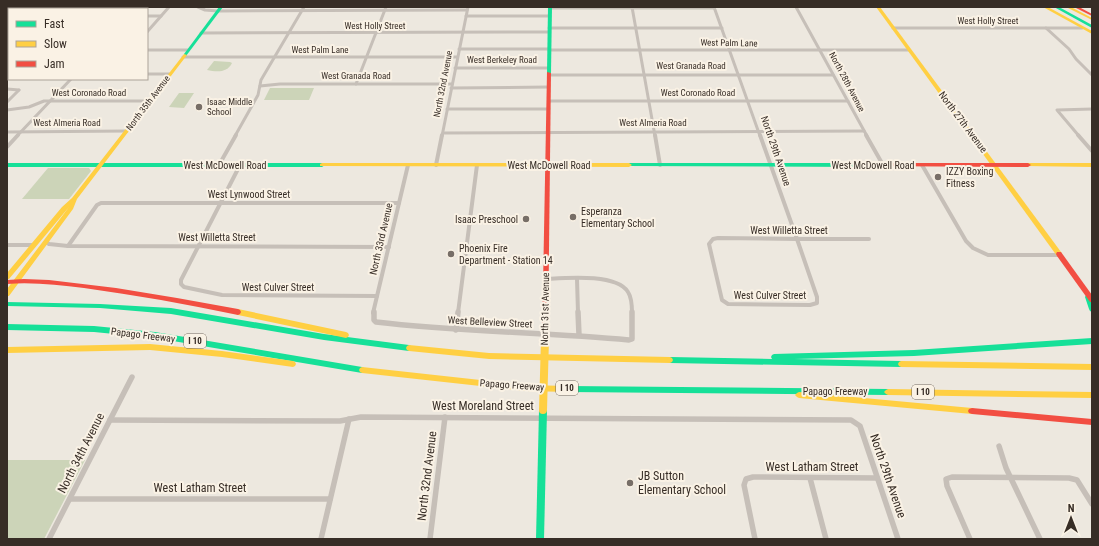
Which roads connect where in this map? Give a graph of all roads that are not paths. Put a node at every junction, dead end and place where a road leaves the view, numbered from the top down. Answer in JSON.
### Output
{"nodes":[{"id":1,"x":168,"y":7,"type":"edge"},
{"id":2,"x":198,"y":7,"type":"edge"},
{"id":3,"x":550,"y":7,"type":"edge"},
{"id":4,"x":632,"y":7,"type":"edge"},
{"id":5,"x":714,"y":7,"type":"edge"},
{"id":6,"x":796,"y":7,"type":"edge"},
{"id":7,"x":878,"y":7,"type":"edge"},
{"id":8,"x":1045,"y":7,"type":"edge"},
{"id":9,"x":1056,"y":7,"type":"edge"},
{"id":10,"x":1061,"y":7,"type":"edge"},
{"id":11,"x":1066,"y":7,"type":"edge"},
{"id":12,"x":1076,"y":7,"type":"edge"},
{"id":13,"x":219,"y":9,"type":"edge"},
{"id":14,"x":303,"y":9,"type":"edge"},
{"id":15,"x":385,"y":9,"type":"edge"},
{"id":16,"x":467,"y":9,"type":"edge"},
{"id":17,"x":1092,"y":15,"type":"edge"},
{"id":18,"x":148,"y":16,"type":"edge"},
{"id":19,"x":161,"y":16,"type":"junction"},
{"id":20,"x":466,"y":16,"type":"junction"},
{"id":21,"x":549,"y":16,"type":"junction"},
{"id":22,"x":1092,"y":24,"type":"edge"},
{"id":23,"x":636,"y":28,"type":"junction"},
{"id":24,"x":722,"y":28,"type":"junction"},
{"id":25,"x":893,"y":28,"type":"junction"},
{"id":26,"x":1046,"y":28,"type":"junction"},
{"id":27,"x":1082,"y":28,"type":"junction"},
{"id":28,"x":549,"y":30,"type":"junction"},
{"id":29,"x":148,"y":31,"type":"edge"},
{"id":30,"x":289,"y":32,"type":"junction"},
{"id":31,"x":462,"y":32,"type":"junction"},
{"id":32,"x":201,"y":33,"type":"junction"},
{"id":33,"x":376,"y":33,"type":"junction"},
{"id":34,"x":1092,"y":33,"type":"edge"},
{"id":35,"x":459,"y":49,"type":"junction"},
{"id":36,"x":148,"y":50,"type":"edge"},
{"id":37,"x":188,"y":50,"type":"junction"},
{"id":38,"x":549,"y":50,"type":"junction"},
{"id":39,"x":640,"y":50,"type":"junction"},
{"id":40,"x":730,"y":50,"type":"junction"},
{"id":41,"x":820,"y":50,"type":"junction"},
{"id":42,"x":909,"y":50,"type":"junction"},
{"id":43,"x":183,"y":57,"type":"junction"},
{"id":44,"x":274,"y":57,"type":"junction"},
{"id":45,"x":366,"y":57,"type":"junction"},
{"id":46,"x":457,"y":57,"type":"junction"},
{"id":47,"x":455,"y":68,"type":"junction"},
{"id":48,"x":549,"y":68,"type":"junction"},
{"id":49,"x":148,"y":74,"type":"edge"},
{"id":50,"x":170,"y":74,"type":"junction"},
{"id":51,"x":549,"y":74,"type":"junction"},
{"id":52,"x":644,"y":74,"type":"junction"},
{"id":53,"x":739,"y":74,"type":"junction"},
{"id":54,"x":833,"y":74,"type":"junction"},
{"id":55,"x":1092,"y":75,"type":"edge"},
{"id":56,"x":70,"y":80,"type":"edge"},
{"id":57,"x":356,"y":84,"type":"junction"},
{"id":58,"x":260,"y":86,"type":"junction"},
{"id":59,"x":452,"y":86,"type":"junction"},
{"id":60,"x":549,"y":87,"type":"junction"},
{"id":61,"x":7,"y":89,"type":"edge"},
{"id":62,"x":50,"y":101,"type":"junction"},
{"id":63,"x":149,"y":101,"type":"junction"},
{"id":64,"x":549,"y":101,"type":"junction"},
{"id":65,"x":649,"y":101,"type":"junction"},
{"id":66,"x":748,"y":101,"type":"junction"},
{"id":67,"x":848,"y":101,"type":"junction"},
{"id":68,"x":7,"y":102,"type":"edge"},
{"id":69,"x":447,"y":109,"type":"junction"},
{"id":70,"x":549,"y":109,"type":"junction"},
{"id":71,"x":1092,"y":109,"type":"edge"},
{"id":72,"x":7,"y":110,"type":"edge"},
{"id":73,"x":22,"y":131,"type":"junction"},
{"id":74,"x":127,"y":131,"type":"junction"},
{"id":75,"x":654,"y":131,"type":"junction"},
{"id":76,"x":759,"y":131,"type":"junction"},
{"id":77,"x":864,"y":131,"type":"junction"},
{"id":78,"x":7,"y":132,"type":"edge"},
{"id":79,"x":548,"y":132,"type":"junction"},
{"id":80,"x":443,"y":133,"type":"junction"},
{"id":81,"x":7,"y":146,"type":"edge"},
{"id":82,"x":1092,"y":151,"type":"edge"},
{"id":83,"x":7,"y":165,"type":"edge"},
{"id":84,"x":100,"y":165,"type":"junction"},
{"id":85,"x":219,"y":165,"type":"junction"},
{"id":86,"x":240,"y":165,"type":"junction"},
{"id":87,"x":408,"y":165,"type":"junction"},
{"id":88,"x":436,"y":165,"type":"junction"},
{"id":89,"x":478,"y":165,"type":"junction"},
{"id":90,"x":548,"y":165,"type":"junction"},
{"id":91,"x":660,"y":165,"type":"junction"},
{"id":92,"x":772,"y":165,"type":"junction"},
{"id":93,"x":883,"y":165,"type":"junction"},
{"id":94,"x":922,"y":165,"type":"junction"},
{"id":95,"x":995,"y":165,"type":"junction"},
{"id":96,"x":1092,"y":165,"type":"edge"},
{"id":97,"x":74,"y":199,"type":"junction"},
{"id":98,"x":220,"y":203,"type":"junction"},
{"id":99,"x":399,"y":203,"type":"junction"},
{"id":100,"x":796,"y":239,"type":"junction"},
{"id":101,"x":869,"y":239,"type":"dead end"},
{"id":102,"x":46,"y":242,"type":"junction"},
{"id":103,"x":7,"y":245,"type":"edge"},
{"id":104,"x":33,"y":245,"type":"junction"},
{"id":105,"x":68,"y":246,"type":"junction"},
{"id":106,"x":198,"y":246,"type":"junction"},
{"id":107,"x":389,"y":247,"type":"junction"},
{"id":108,"x":1059,"y":255,"type":"junction"},
{"id":109,"x":7,"y":276,"type":"edge"},
{"id":110,"x":545,"y":279,"type":"junction"},
{"id":111,"x":577,"y":279,"type":"junction"},
{"id":112,"x":17,"y":281,"type":"junction"},
{"id":113,"x":7,"y":282,"type":"edge"},
{"id":114,"x":7,"y":294,"type":"edge"},
{"id":115,"x":377,"y":296,"type":"junction"},
{"id":116,"x":1090,"y":298,"type":"edge"},
{"id":117,"x":723,"y":301,"type":"joint"},
{"id":118,"x":817,"y":303,"type":"joint"},
{"id":119,"x":7,"y":304,"type":"edge"},
{"id":120,"x":1092,"y":309,"type":"edge"},
{"id":121,"x":373,"y":318,"type":"joint"},
{"id":122,"x":7,"y":327,"type":"edge"},
{"id":123,"x":456,"y":330,"type":"junction"},
{"id":124,"x":579,"y":335,"type":"junction"},
{"id":125,"x":545,"y":336,"type":"junction"},
{"id":126,"x":1092,"y":341,"type":"edge"},
{"id":127,"x":392,"y":346,"type":"junction"},
{"id":128,"x":7,"y":350,"type":"edge"},
{"id":129,"x":713,"y":361,"type":"junction"},
{"id":130,"x":1092,"y":366,"type":"edge"},
{"id":131,"x":380,"y":373,"type":"junction"},
{"id":132,"x":132,"y":376,"type":"dead end"},
{"id":133,"x":754,"y":391,"type":"junction"},
{"id":134,"x":1092,"y":395,"type":"edge"},
{"id":135,"x":445,"y":417,"type":"junction"},
{"id":136,"x":543,"y":418,"type":"junction"},
{"id":137,"x":349,"y":419,"type":"junction"},
{"id":138,"x":110,"y":420,"type":"junction"},
{"id":139,"x":856,"y":422,"type":"joint"},
{"id":140,"x":1092,"y":422,"type":"edge"},
{"id":141,"x":999,"y":446,"type":"dead end"},
{"id":142,"x":1010,"y":477,"type":"junction"},
{"id":143,"x":810,"y":478,"type":"junction"},
{"id":144,"x":877,"y":478,"type":"junction"},
{"id":145,"x":70,"y":499,"type":"junction"},
{"id":146,"x":330,"y":499,"type":"junction"},
{"id":147,"x":1092,"y":504,"type":"edge"},
{"id":148,"x":49,"y":539,"type":"edge"},
{"id":149,"x":321,"y":539,"type":"edge"},
{"id":150,"x":430,"y":539,"type":"edge"},
{"id":151,"x":540,"y":539,"type":"edge"},
{"id":152,"x":755,"y":539,"type":"edge"},
{"id":153,"x":826,"y":539,"type":"edge"},
{"id":154,"x":898,"y":539,"type":"edge"},
{"id":155,"x":970,"y":539,"type":"edge"},
{"id":156,"x":1040,"y":539,"type":"edge"}],
"edges":[{"from":1,"to":19,"type":"street"},
{"from":2,"to":13,"type":"street"},
{"from":3,"to":4,"type":"street"},
{"from":3,"to":21,"type":"main road","name":"North 31st Avenue"},
{"from":4,"to":5,"type":"street"},
{"from":4,"to":23,"type":"street"},
{"from":5,"to":24,"type":"street","name":"North 29th Avenue"},
{"from":6,"to":41,"type":"street","name":"North 28th Avenue"},
{"from":7,"to":25,"type":"main road","name":"North 27th Avenue"},
{"from":8,"to":27,"type":"main road"},
{"from":9,"to":22,"type":"main road"},
{"from":10,"to":22,"type":"main road"},
{"from":11,"to":22,"type":"main road"},
{"from":12,"to":17,"type":"main road"},
{"from":13,"to":14,"type":"street"},
{"from":13,"to":32,"type":"main road","name":"North 35th Avenue"},
{"from":14,"to":15,"type":"street"},
{"from":14,"to":30,"type":"street"},
{"from":15,"to":16,"type":"street"},
{"from":15,"to":33,"type":"street"},
{"from":16,"to":20,"type":"street","name":"North 32nd Avenue"},
{"from":18,"to":19,"type":"street"},
{"from":19,"to":29,"type":"street"},
{"from":20,"to":21,"type":"street"},
{"from":20,"to":31,"type":"street","name":"North 32nd Avenue"},
{"from":21,"to":28,"type":"main road","name":"North 31st Avenue"},
{"from":23,"to":24,"type":"street","name":"West Holly Street"},
{"from":23,"to":28,"type":"street","name":"West Holly Street"},
{"from":23,"to":39,"type":"street"},
{"from":24,"to":40,"type":"street","name":"North 29th Avenue"},
{"from":25,"to":26,"type":"street","name":"West Holly Street"},
{"from":25,"to":42,"type":"main road","name":"North 27th Avenue"},
{"from":26,"to":27,"type":"street","name":"West Holly Street"},
{"from":26,"to":55,"type":"street"},
{"from":27,"to":34,"type":"main road"},
{"from":28,"to":31,"type":"street","name":"West Holly Street"},
{"from":28,"to":38,"type":"main road","name":"North 31st Avenue"},
{"from":30,"to":32,"type":"street","name":"West Holly Street"},
{"from":30,"to":33,"type":"street","name":"West Holly Street"},
{"from":30,"to":44,"type":"street"},
{"from":31,"to":33,"type":"street","name":"West Holly Street"},
{"from":31,"to":35,"type":"street","name":"North 32nd Avenue"},
{"from":32,"to":37,"type":"main road","name":"North 35th Avenue"},
{"from":33,"to":45,"type":"street"},
{"from":35,"to":38,"type":"street","name":"West Palm Lane"},
{"from":35,"to":46,"type":"street","name":"North 32nd Avenue"},
{"from":36,"to":37,"type":"street"},
{"from":37,"to":43,"type":"main road","name":"North 35th Avenue"},
{"from":38,"to":39,"type":"street","name":"West Palm Lane"},
{"from":38,"to":48,"type":"main road","name":"North 31st Avenue"},
{"from":39,"to":40,"type":"street","name":"West Palm Lane"},
{"from":39,"to":52,"type":"street"},
{"from":40,"to":41,"type":"street","name":"West Palm Lane"},
{"from":40,"to":53,"type":"street","name":"North 29th Avenue"},
{"from":41,"to":42,"type":"street","name":"West Palm Lane"},
{"from":41,"to":54,"type":"street","name":"North 28th Avenue"},
{"from":42,"to":95,"type":"main road","name":"North 27th Avenue"},
{"from":43,"to":44,"type":"street","name":"West Palm Lane"},
{"from":43,"to":50,"type":"main road","name":"North 35th Avenue"},
{"from":44,"to":45,"type":"street","name":"West Palm Lane"},
{"from":44,"to":58,"type":"street"},
{"from":45,"to":46,"type":"street","name":"West Palm Lane"},
{"from":45,"to":57,"type":"street"},
{"from":46,"to":47,"type":"street","name":"North 32nd Avenue"},
{"from":47,"to":48,"type":"street","name":"West Berkeley Road"},
{"from":47,"to":59,"type":"street","name":"North 32nd Avenue"},
{"from":48,"to":51,"type":"main road","name":"North 31st Avenue"},
{"from":49,"to":50,"type":"street"},
{"from":50,"to":63,"type":"main road","name":"North 35th Avenue"},
{"from":51,"to":52,"type":"street","name":"West Granada Road"},
{"from":51,"to":60,"type":"main road","name":"North 31st Avenue"},
{"from":52,"to":53,"type":"street","name":"West Granada Road"},
{"from":52,"to":65,"type":"street"},
{"from":53,"to":54,"type":"street","name":"West Granada Road"},
{"from":53,"to":66,"type":"street","name":"North 29th Avenue"},
{"from":54,"to":67,"type":"street","name":"North 28th Avenue"},
{"from":56,"to":62,"type":"street"},
{"from":57,"to":58,"type":"street","name":"West Granada Road"},
{"from":57,"to":59,"type":"street","name":"West Granada Road"},
{"from":58,"to":85,"type":"street"},
{"from":59,"to":60,"type":"street","name":"West Granada Road"},
{"from":59,"to":69,"type":"street","name":"North 32nd Avenue"},
{"from":60,"to":64,"type":"main road","name":"North 31st Avenue"},
{"from":61,"to":68,"type":"street"},
{"from":62,"to":63,"type":"street","name":"West Coronado Road"},
{"from":62,"to":72,"type":"street","name":"West Coronado Road"},
{"from":62,"to":73,"type":"street"},
{"from":63,"to":74,"type":"main road","name":"North 35th Avenue"},
{"from":64,"to":65,"type":"street","name":"West Coronado Road"},
{"from":64,"to":70,"type":"main road","name":"North 31st Avenue"},
{"from":65,"to":66,"type":"street","name":"West Coronado Road"},
{"from":65,"to":75,"type":"street"},
{"from":66,"to":67,"type":"street","name":"West Coronado Road"},
{"from":66,"to":76,"type":"street","name":"North 29th Avenue"},
{"from":67,"to":77,"type":"street","name":"North 28th Avenue"},
{"from":69,"to":70,"type":"street"},
{"from":69,"to":80,"type":"street","name":"North 32nd Avenue"},
{"from":70,"to":79,"type":"main road","name":"North 31st Avenue"},
{"from":71,"to":82,"type":"street"},
{"from":73,"to":74,"type":"street","name":"West Almeria Road"},
{"from":73,"to":78,"type":"street","name":"West Almeria Road"},
{"from":73,"to":81,"type":"street"},
{"from":74,"to":84,"type":"main road","name":"North 35th Avenue"},
{"from":75,"to":76,"type":"street","name":"West Almeria Road"},
{"from":75,"to":79,"type":"street","name":"West Almeria Road"},
{"from":75,"to":91,"type":"street"},
{"from":76,"to":77,"type":"street","name":"West Almeria Road"},
{"from":76,"to":92,"type":"street","name":"North 29th Avenue"},
{"from":77,"to":93,"type":"street","name":"North 28th Avenue"},
{"from":79,"to":80,"type":"street","name":"West Almeria Road"},
{"from":79,"to":90,"type":"main road","name":"North 31st Avenue"},
{"from":80,"to":88,"type":"street","name":"North 32nd Avenue"},
{"from":83,"to":84,"type":"main road","name":"West McDowell Road"},
{"from":84,"to":85,"type":"main road","name":"West McDowell Road"},
{"from":84,"to":97,"type":"main road","name":"North 35th Avenue"},
{"from":85,"to":86,"type":"main road","name":"West McDowell Road"},
{"from":86,"to":87,"type":"main road","name":"West McDowell Road"},
{"from":86,"to":98,"type":"street"},
{"from":87,"to":88,"type":"main road","name":"West McDowell Road"},
{"from":87,"to":99,"type":"street","name":"North 33rd Avenue"},
{"from":88,"to":89,"type":"main road","name":"West McDowell Road"},
{"from":89,"to":90,"type":"main road","name":"West McDowell Road"},
{"from":89,"to":123,"type":"street"},
{"from":90,"to":91,"type":"main road","name":"West McDowell Road"},
{"from":90,"to":110,"type":"main road","name":"North 31st Avenue"},
{"from":91,"to":92,"type":"main road","name":"West McDowell Road"},
{"from":92,"to":93,"type":"main road","name":"West McDowell Road"},
{"from":92,"to":100,"type":"street","name":"North 29th Avenue"},
{"from":93,"to":94,"type":"main road","name":"West McDowell Road"},
{"from":94,"to":95,"type":"main road","name":"West McDowell Road"},
{"from":94,"to":108,"type":"street"},
{"from":95,"to":96,"type":"main road","name":"West McDowell Road"},
{"from":95,"to":108,"type":"main road","name":"North 27th Avenue"},
{"from":97,"to":102,"type":"main road","name":"North 35th Avenue"},
{"from":97,"to":104,"type":"main road","name":"North 35th Avenue"},
{"from":98,"to":99,"type":"street","name":"West Lynwood Street"},
{"from":98,"to":105,"type":"street","name":"West Lynwood Street"},
{"from":98,"to":106,"type":"street"},
{"from":99,"to":107,"type":"street","name":"North 33rd Avenue"},
{"from":100,"to":101,"type":"street","name":"West Willetta Street"},
{"from":100,"to":117,"type":"street","name":"West Willetta Street"},
{"from":100,"to":118,"type":"street","name":"North 29th Avenue"},
{"from":102,"to":105,"type":"street","name":"West Willetta Street"},
{"from":102,"to":112,"type":"main road","name":"North 35th Avenue"},
{"from":103,"to":104,"type":"street"},
{"from":104,"to":109,"type":"main road","name":"North 35th Avenue"},
{"from":105,"to":106,"type":"street","name":"West Willetta Street"},
{"from":106,"to":107,"type":"street","name":"West Willetta Street"},
{"from":106,"to":115,"type":"street","name":"West Culver Street"},
{"from":107,"to":115,"type":"street","name":"North 33rd Avenue"},
{"from":108,"to":116,"type":"main road","name":"North 27th Avenue"},
{"from":110,"to":111,"type":"street"},
{"from":110,"to":125,"type":"main road","name":"North 31st Avenue"},
{"from":111,"to":124,"type":"street"},
{"from":111,"to":124,"type":"street","name":"West Belleview Street"},
{"from":112,"to":113,"type":"main road"},
{"from":112,"to":114,"type":"main road","name":"North 35th Avenue"},
{"from":112,"to":127,"type":"main road"},
{"from":115,"to":121,"type":"street","name":"North 33rd Avenue"},
{"from":116,"to":120,"type":"main road","name":"North 27th Avenue"},
{"from":117,"to":118,"type":"street","name":"West Culver Street"},
{"from":119,"to":127,"type":"main road"},
{"from":121,"to":123,"type":"street","name":"West Belleview Street"},
{"from":122,"to":131,"type":"main road","name":"Papago Freeway","number":"I 10"},
{"from":123,"to":125,"type":"street","name":"West Belleview Street"},
{"from":124,"to":125,"type":"street","name":"West Belleview Street"},
{"from":125,"to":136,"type":"main road","name":"North 31st Avenue","bridge":true},
{"from":126,"to":129,"type":"main road"},
{"from":127,"to":129,"type":"main road"},
{"from":128,"to":131,"type":"main road"},
{"from":129,"to":130,"type":"main road"},
{"from":131,"to":133,"type":"main road","name":"Papago Freeway","number":"I 10"},
{"from":132,"to":138,"type":"street","name":"North 34th Avenue"},
{"from":133,"to":134,"type":"main road","name":"Papago Freeway","number":"I 10"},
{"from":133,"to":140,"type":"main road"},
{"from":135,"to":136,"type":"street","name":"West Moreland Street"},
{"from":135,"to":137,"type":"street","name":"West Moreland Street"},
{"from":135,"to":150,"type":"street","name":"North 32nd Avenue"},
{"from":136,"to":139,"type":"street","name":"West Moreland Street"},
{"from":136,"to":151,"type":"main road","name":"North 31st Avenue"},
{"from":137,"to":138,"type":"street","name":"West Moreland Street"},
{"from":137,"to":146,"type":"street"},
{"from":138,"to":145,"type":"street","name":"North 34th Avenue"},
{"from":139,"to":144,"type":"street","name":"North 29th Avenue"},
{"from":141,"to":142,"type":"street"},
{"from":142,"to":147,"type":"street"},
{"from":142,"to":155,"type":"street"},
{"from":142,"to":156,"type":"street"},
{"from":143,"to":144,"type":"street","name":"West Latham Street"},
{"from":143,"to":152,"type":"street","name":"West Latham Street"},
{"from":143,"to":153,"type":"street"},
{"from":144,"to":154,"type":"street","name":"North 29th Avenue"},
{"from":145,"to":146,"type":"street","name":"West Latham Street"},
{"from":145,"to":148,"type":"street","name":"North 34th Avenue"},
{"from":146,"to":149,"type":"street"}]}
